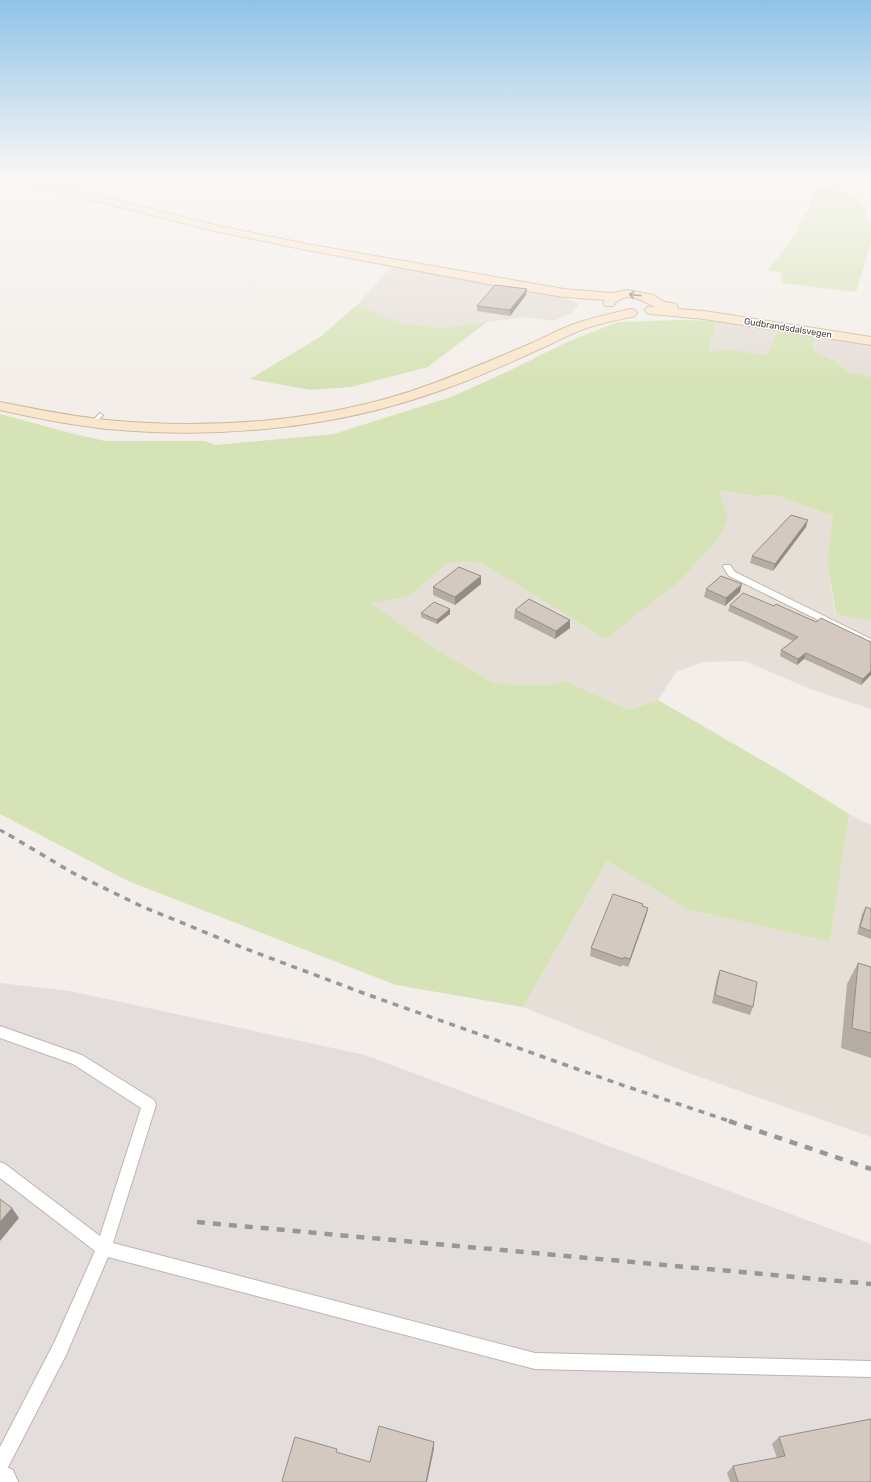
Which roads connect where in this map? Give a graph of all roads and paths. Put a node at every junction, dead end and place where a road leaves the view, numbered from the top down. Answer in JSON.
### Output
{"nodes":[{"id":1,"x":298,"y":245,"type":"edge"},
{"id":2,"x":611,"y":302,"type":"junction"},
{"id":3,"x":653,"y":307,"type":"junction"},
{"id":4,"x":630,"y":313,"type":"junction"},
{"id":5,"x":587,"y":324,"type":"junction"},
{"id":6,"x":871,"y":340,"type":"edge"},
{"id":7,"x":0,"y":406,"type":"edge"},
{"id":8,"x":727,"y":567,"type":"dead end"},
{"id":9,"x":871,"y":643,"type":"edge"},
{"id":10,"x":0,"y":1032,"type":"edge"},
{"id":11,"x":0,"y":1169,"type":"edge"},
{"id":12,"x":104,"y":1248,"type":"junction"},
{"id":13,"x":871,"y":1369,"type":"edge"},
{"id":14,"x":0,"y":1465,"type":"edge"}],
"edges":[{"from":1,"to":2,"type":"main road"},
{"from":3,"to":2,"type":"main road","one_way":true},
{"from":2,"to":4,"type":"main road"},
{"from":2,"to":5,"type":"main road"},
{"from":3,"to":4,"type":"main road"},
{"from":3,"to":6,"type":"main road","name":"Gudbrandsdalsvegen"},
{"from":4,"to":5,"type":"main road"},
{"from":5,"to":7,"type":"main road"},
{"from":8,"to":9,"type":"lane"},
{"from":10,"to":12,"type":"lane"},
{"from":11,"to":12,"type":"lane"},
{"from":12,"to":13,"type":"lane"},
{"from":12,"to":14,"type":"lane"}]}
